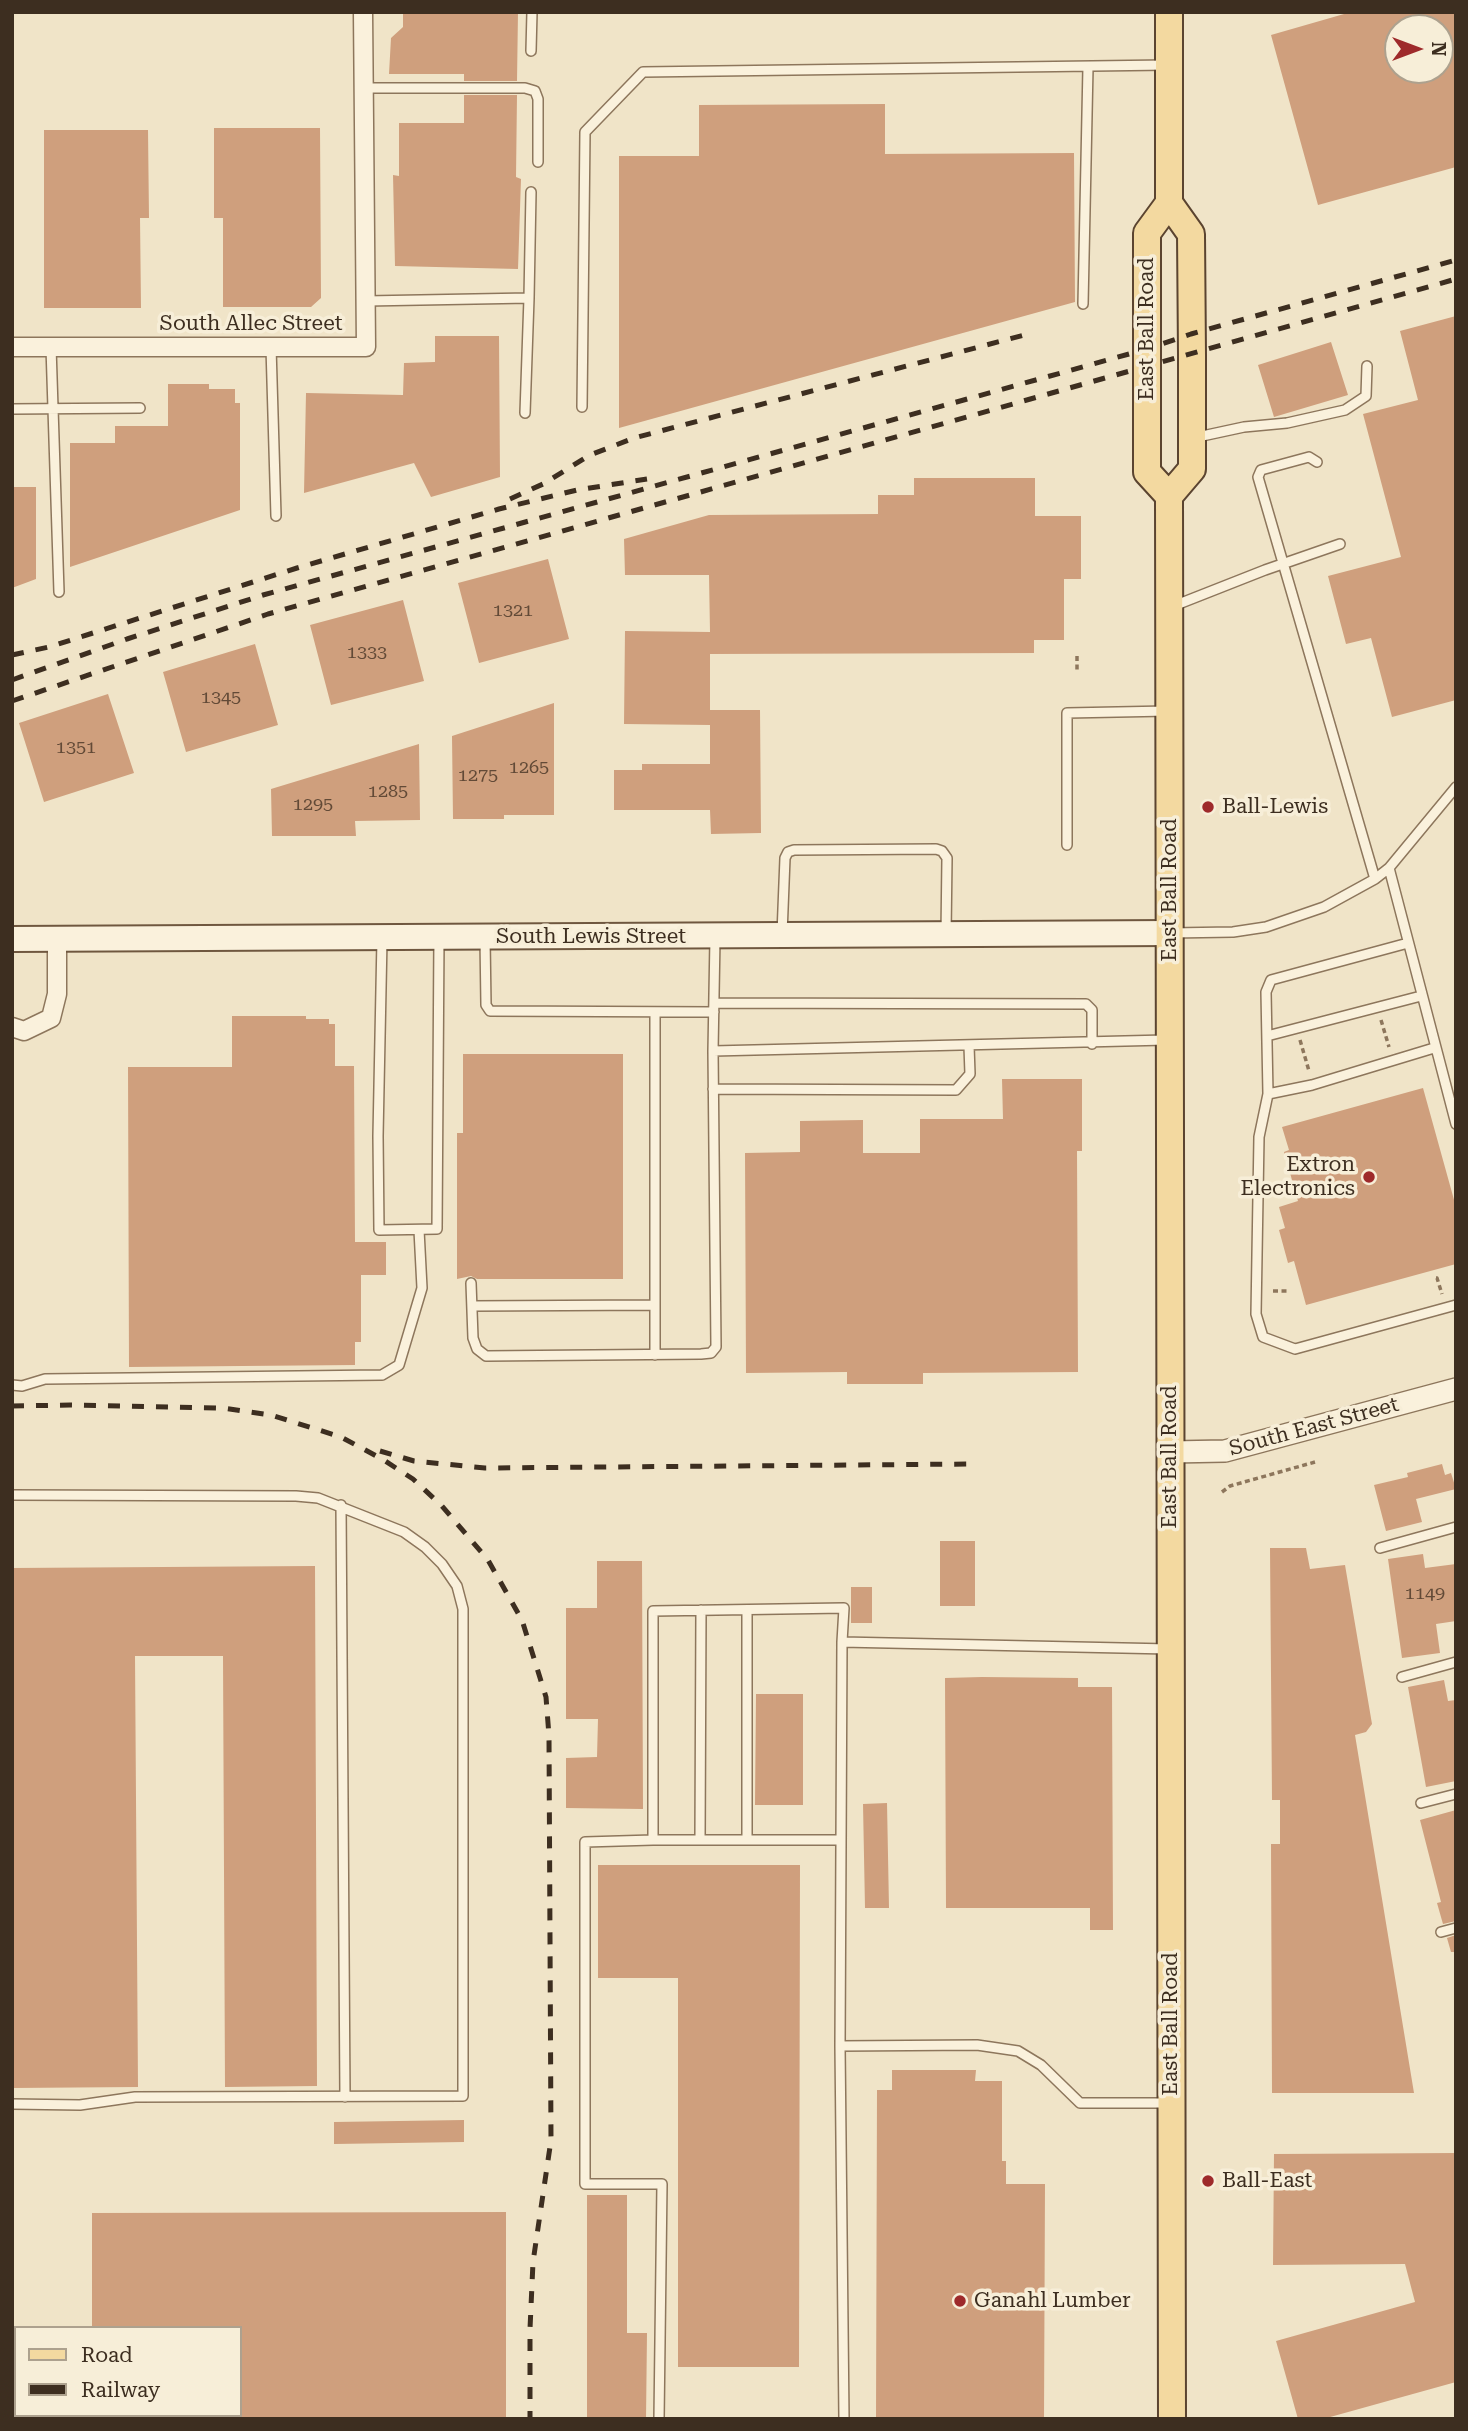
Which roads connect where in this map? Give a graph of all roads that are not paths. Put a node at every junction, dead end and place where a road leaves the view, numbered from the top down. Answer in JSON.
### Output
{"nodes":[{"id":1,"x":363,"y":12,"type":"edge"},
{"id":2,"x":532,"y":12,"type":"edge"},
{"id":3,"x":1169,"y":12,"type":"edge"},
{"id":4,"x":531,"y":51,"type":"dead end"},
{"id":5,"x":1169,"y":65,"type":"junction"},
{"id":6,"x":1088,"y":66,"type":"junction"},
{"id":7,"x":364,"y":88,"type":"junction"},
{"id":8,"x":538,"y":162,"type":"dead end"},
{"id":9,"x":531,"y":192,"type":"dead end"},
{"id":10,"x":1169,"y":203,"type":"junction"},
{"id":11,"x":529,"y":298,"type":"junction"},
{"id":12,"x":366,"y":301,"type":"junction"},
{"id":13,"x":1083,"y":304,"type":"dead end"},
{"id":14,"x":12,"y":347,"type":"edge"},
{"id":15,"x":51,"y":347,"type":"junction"},
{"id":16,"x":271,"y":347,"type":"junction"},
{"id":17,"x":1367,"y":366,"type":"dead end"},
{"id":18,"x":582,"y":407,"type":"dead end"},
{"id":19,"x":53,"y":408,"type":"junction"},
{"id":20,"x":140,"y":408,"type":"dead end"},
{"id":21,"x":12,"y":409,"type":"edge"},
{"id":22,"x":525,"y":413,"type":"dead end"},
{"id":23,"x":1192,"y":438,"type":"junction"},
{"id":24,"x":1317,"y":462,"type":"dead end"},
{"id":25,"x":1169,"y":496,"type":"junction"},
{"id":26,"x":276,"y":516,"type":"dead end"},
{"id":27,"x":1340,"y":544,"type":"dead end"},
{"id":28,"x":1283,"y":564,"type":"junction"},
{"id":29,"x":59,"y":592,"type":"dead end"},
{"id":30,"x":1169,"y":608,"type":"junction"},
{"id":31,"x":1169,"y":710,"type":"junction"},
{"id":32,"x":1456,"y":787,"type":"edge"},
{"id":33,"x":1068,"y":845,"type":"dead end"},
{"id":34,"x":1389,"y":868,"type":"junction"},
{"id":35,"x":1375,"y":879,"type":"junction"},
{"id":36,"x":1170,"y":933,"type":"junction"},
{"id":37,"x":715,"y":936,"type":"junction"},
{"id":38,"x":782,"y":936,"type":"junction"},
{"id":39,"x":946,"y":936,"type":"junction"},
{"id":40,"x":439,"y":937,"type":"junction"},
{"id":41,"x":485,"y":937,"type":"junction"},
{"id":42,"x":382,"y":938,"type":"junction"},
{"id":43,"x":12,"y":939,"type":"edge"},
{"id":44,"x":57,"y":939,"type":"junction"},
{"id":45,"x":1408,"y":943,"type":"junction"},
{"id":46,"x":1421,"y":996,"type":"junction"},
{"id":47,"x":714,"y":1008,"type":"junction"},
{"id":48,"x":655,"y":1012,"type":"junction"},
{"id":49,"x":12,"y":1027,"type":"edge"},
{"id":50,"x":1267,"y":1035,"type":"junction"},
{"id":51,"x":1170,"y":1040,"type":"junction"},
{"id":52,"x":1092,"y":1044,"type":"junction"},
{"id":53,"x":970,"y":1046,"type":"junction"},
{"id":54,"x":1434,"y":1048,"type":"junction"},
{"id":55,"x":713,"y":1051,"type":"junction"},
{"id":56,"x":713,"y":1089,"type":"junction"},
{"id":57,"x":1268,"y":1094,"type":"junction"},
{"id":58,"x":1456,"y":1124,"type":"edge"},
{"id":59,"x":419,"y":1230,"type":"junction"},
{"id":60,"x":471,"y":1283,"type":"dead end"},
{"id":61,"x":1456,"y":1304,"type":"edge"},
{"id":62,"x":472,"y":1306,"type":"junction"},
{"id":63,"x":655,"y":1306,"type":"junction"},
{"id":64,"x":655,"y":1355,"type":"junction"},
{"id":65,"x":12,"y":1385,"type":"edge"},
{"id":66,"x":1456,"y":1389,"type":"edge"},
{"id":67,"x":1171,"y":1452,"type":"junction"},
{"id":68,"x":12,"y":1495,"type":"edge"},
{"id":69,"x":341,"y":1505,"type":"junction"},
{"id":70,"x":1456,"y":1527,"type":"edge"},
{"id":71,"x":1380,"y":1548,"type":"dead end"},
{"id":72,"x":747,"y":1609,"type":"junction"},
{"id":73,"x":701,"y":1610,"type":"junction"},
{"id":74,"x":842,"y":1642,"type":"junction"},
{"id":75,"x":1171,"y":1649,"type":"junction"},
{"id":76,"x":1456,"y":1662,"type":"edge"},
{"id":77,"x":1402,"y":1677,"type":"dead end"},
{"id":78,"x":1456,"y":1794,"type":"edge"},
{"id":79,"x":1421,"y":1803,"type":"dead end"},
{"id":80,"x":653,"y":1840,"type":"junction"},
{"id":81,"x":700,"y":1840,"type":"junction"},
{"id":82,"x":747,"y":1840,"type":"junction"},
{"id":83,"x":841,"y":1840,"type":"junction"},
{"id":84,"x":1456,"y":1928,"type":"edge"},
{"id":85,"x":1441,"y":1932,"type":"dead end"},
{"id":86,"x":840,"y":2046,"type":"junction"},
{"id":87,"x":345,"y":2097,"type":"junction"},
{"id":88,"x":1171,"y":2103,"type":"junction"},
{"id":89,"x":12,"y":2104,"type":"edge"},
{"id":90,"x":659,"y":2419,"type":"edge"},
{"id":91,"x":844,"y":2419,"type":"edge"},
{"id":92,"x":1172,"y":2419,"type":"edge"}],
"edges":[{"from":1,"to":7,"type":"street","name":"South Allec Street"},
{"from":2,"to":4,"type":"lane"},
{"from":3,"to":5,"type":"main road"},
{"from":5,"to":6,"type":"lane"},
{"from":5,"to":10,"type":"main road"},
{"from":6,"to":13,"type":"lane"},
{"from":6,"to":18,"type":"lane"},
{"from":7,"to":8,"type":"lane"},
{"from":7,"to":12,"type":"street","name":"South Allec Street"},
{"from":9,"to":11,"type":"lane"},
{"from":10,"to":23,"type":"main road","name":"East Ball Road"},
{"from":10,"to":25,"type":"main road","name":"East Ball Road"},
{"from":11,"to":12,"type":"lane"},
{"from":11,"to":22,"type":"lane"},
{"from":12,"to":16,"type":"street","name":"South Allec Street"},
{"from":14,"to":15,"type":"street","name":"South Allec Street"},
{"from":15,"to":16,"type":"street","name":"South Allec Street"},
{"from":15,"to":19,"type":"lane"},
{"from":16,"to":26,"type":"lane"},
{"from":17,"to":23,"type":"lane"},
{"from":19,"to":20,"type":"lane"},
{"from":19,"to":21,"type":"lane"},
{"from":19,"to":29,"type":"lane"},
{"from":23,"to":25,"type":"main road","name":"East Ball Road"},
{"from":24,"to":28,"type":"lane"},
{"from":25,"to":30,"type":"main road","name":"East Ball Road"},
{"from":27,"to":28,"type":"lane"},
{"from":28,"to":30,"type":"lane"},
{"from":28,"to":35,"type":"lane"},
{"from":30,"to":31,"type":"main road","name":"East Ball Road"},
{"from":31,"to":33,"type":"lane"},
{"from":31,"to":36,"type":"main road","name":"East Ball Road"},
{"from":32,"to":34,"type":"lane"},
{"from":34,"to":35,"type":"lane"},
{"from":34,"to":45,"type":"lane"},
{"from":35,"to":36,"type":"lane"},
{"from":36,"to":39,"type":"main road","name":"South Lewis Street"},
{"from":36,"to":51,"type":"main road","name":"East Ball Road"},
{"from":37,"to":38,"type":"main road","name":"South Lewis Street"},
{"from":37,"to":41,"type":"main road","name":"South Lewis Street"},
{"from":37,"to":47,"type":"lane"},
{"from":38,"to":39,"type":"main road","name":"South Lewis Street"},
{"from":38,"to":39,"type":"lane"},
{"from":40,"to":41,"type":"main road","name":"South Lewis Street"},
{"from":40,"to":42,"type":"main road","name":"South Lewis Street"},
{"from":40,"to":59,"type":"lane"},
{"from":41,"to":48,"type":"lane"},
{"from":42,"to":44,"type":"main road","name":"South Lewis Street"},
{"from":42,"to":59,"type":"lane"},
{"from":43,"to":44,"type":"main road","name":"South Lewis Street"},
{"from":44,"to":49,"type":"street"},
{"from":45,"to":46,"type":"lane"},
{"from":45,"to":50,"type":"lane"},
{"from":46,"to":50,"type":"lane"},
{"from":46,"to":54,"type":"lane"},
{"from":47,"to":48,"type":"lane"},
{"from":47,"to":52,"type":"lane"},
{"from":47,"to":55,"type":"lane"},
{"from":48,"to":63,"type":"lane"},
{"from":50,"to":57,"type":"lane"},
{"from":51,"to":52,"type":"lane"},
{"from":51,"to":67,"type":"main road","name":"East Ball Road"},
{"from":52,"to":53,"type":"lane"},
{"from":53,"to":55,"type":"lane"},
{"from":53,"to":56,"type":"lane"},
{"from":54,"to":57,"type":"lane"},
{"from":54,"to":58,"type":"lane"},
{"from":55,"to":56,"type":"lane"},
{"from":56,"to":64,"type":"lane"},
{"from":57,"to":61,"type":"lane"},
{"from":59,"to":65,"type":"lane"},
{"from":60,"to":62,"type":"lane"},
{"from":62,"to":63,"type":"lane"},
{"from":62,"to":64,"type":"lane"},
{"from":63,"to":64,"type":"lane"},
{"from":66,"to":67,"type":"street","name":"South East Street"},
{"from":67,"to":75,"type":"main road","name":"East Ball Road"},
{"from":68,"to":69,"type":"lane"},
{"from":69,"to":87,"type":"lane"},
{"from":69,"to":87,"type":"lane"},
{"from":70,"to":71,"type":"lane"},
{"from":72,"to":73,"type":"lane"},
{"from":72,"to":74,"type":"lane"},
{"from":72,"to":82,"type":"lane"},
{"from":73,"to":80,"type":"lane"},
{"from":73,"to":81,"type":"lane"},
{"from":74,"to":75,"type":"lane"},
{"from":74,"to":83,"type":"lane"},
{"from":75,"to":88,"type":"main road","name":"East Ball Road"},
{"from":76,"to":77,"type":"lane"},
{"from":78,"to":79,"type":"lane"},
{"from":80,"to":81,"type":"lane"},
{"from":80,"to":90,"type":"lane"},
{"from":81,"to":82,"type":"lane"},
{"from":82,"to":83,"type":"lane"},
{"from":83,"to":86,"type":"lane"},
{"from":84,"to":85,"type":"lane"},
{"from":86,"to":88,"type":"lane"},
{"from":86,"to":91,"type":"lane"},
{"from":87,"to":89,"type":"lane"},
{"from":88,"to":92,"type":"main road","name":"East Ball Road"}]}
